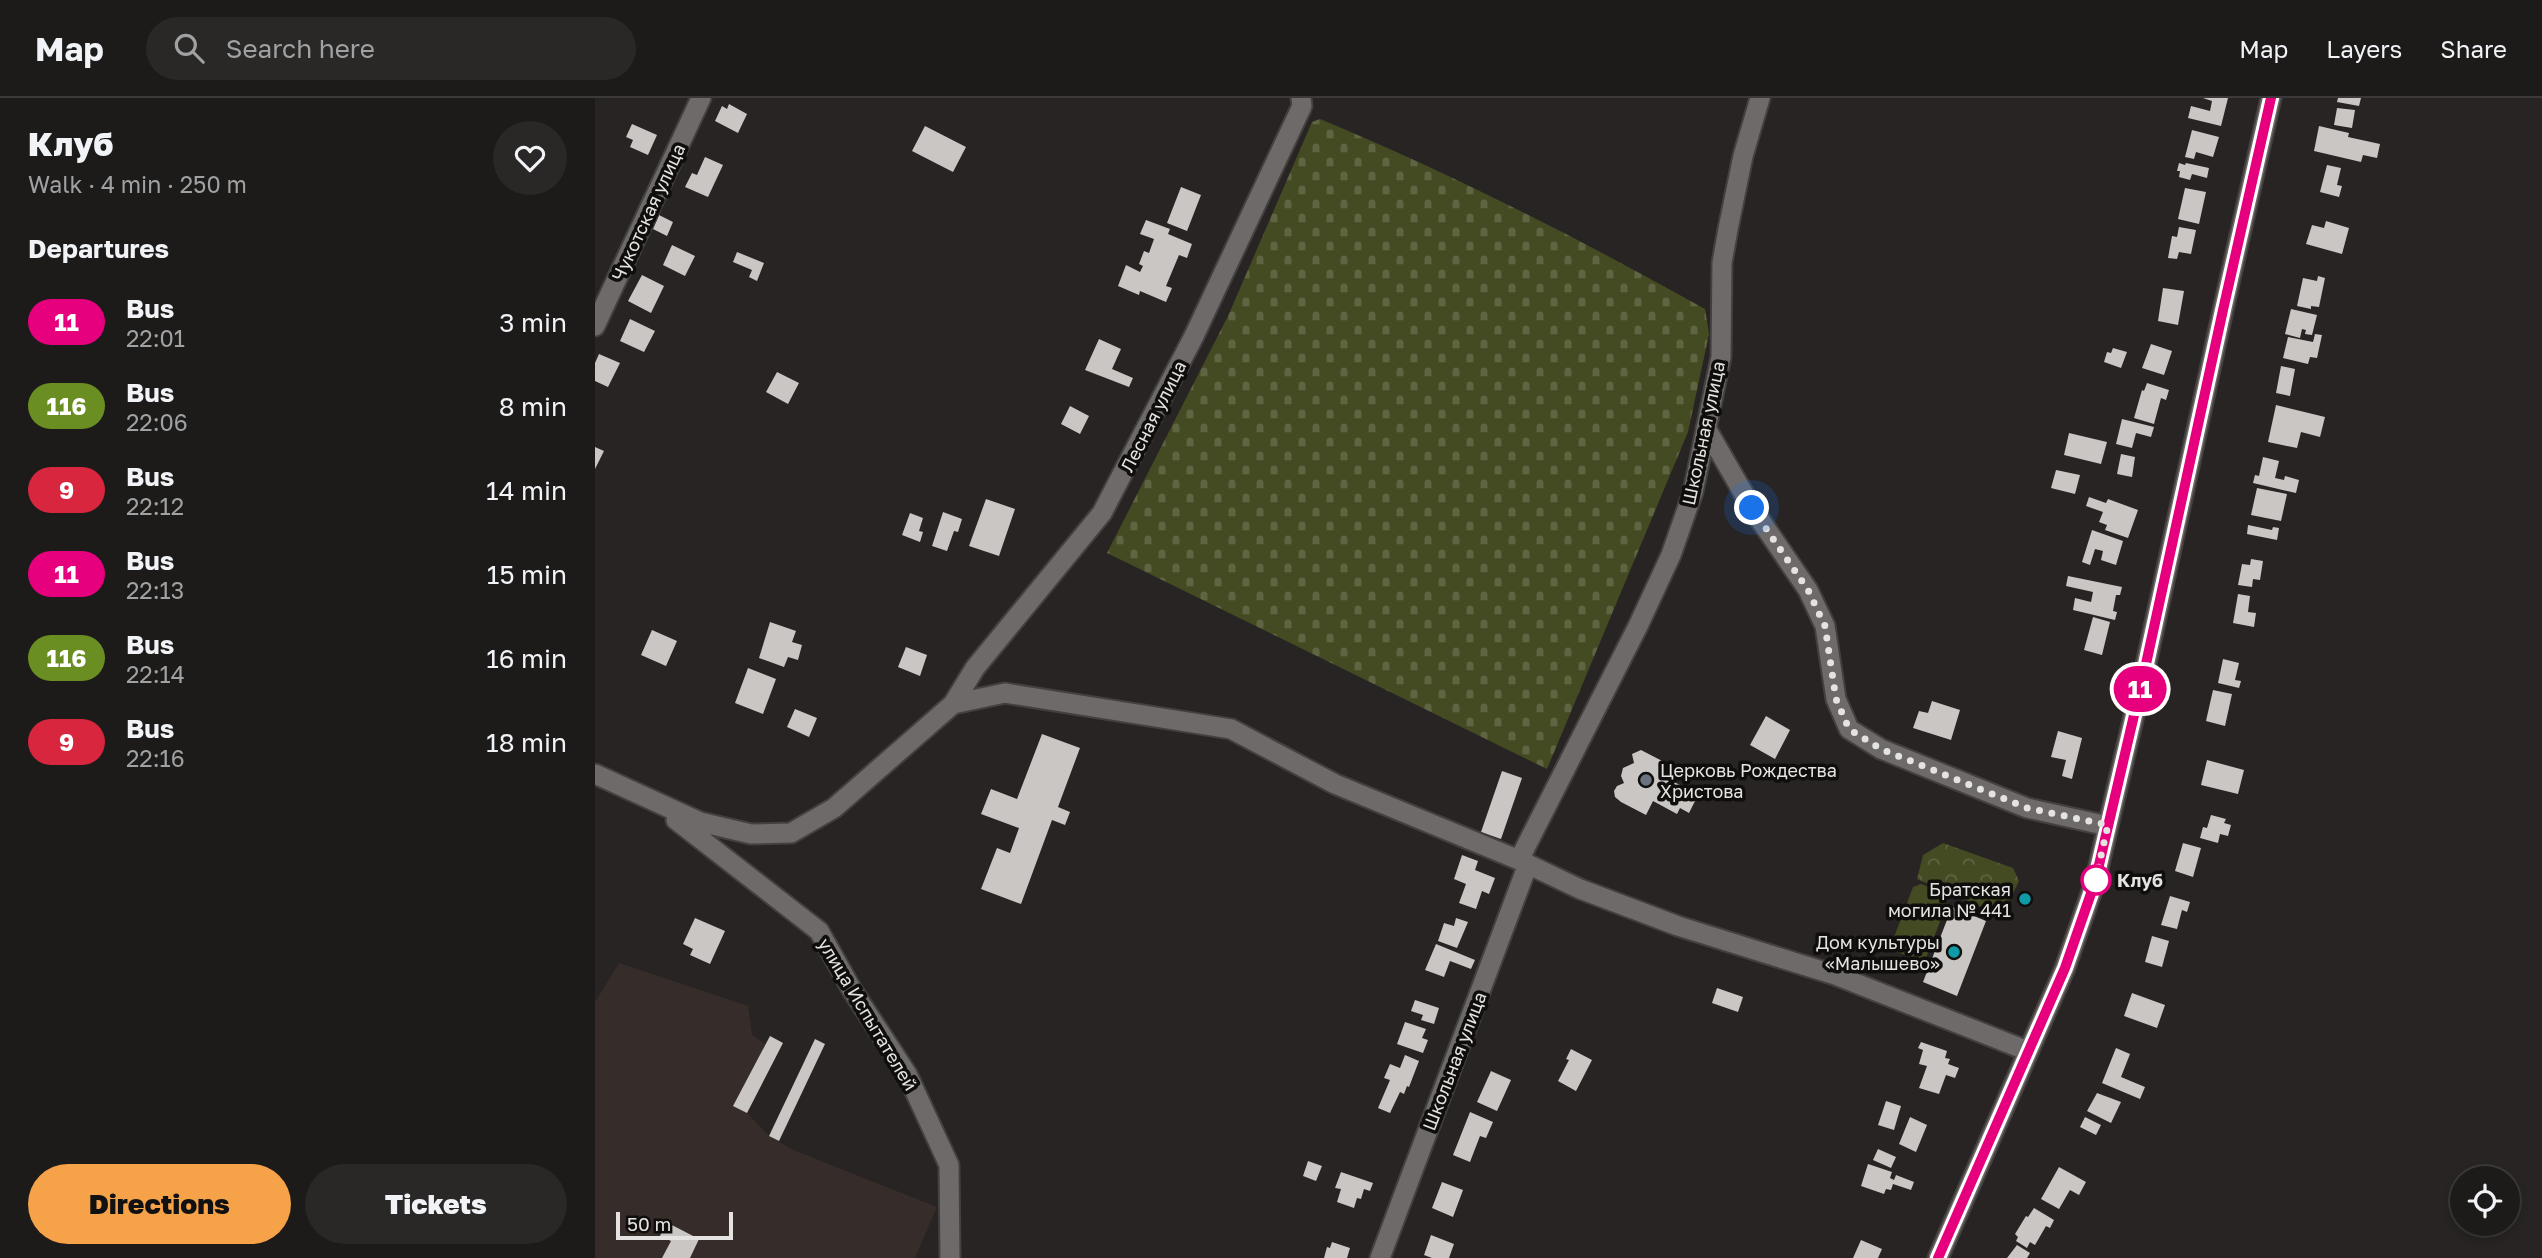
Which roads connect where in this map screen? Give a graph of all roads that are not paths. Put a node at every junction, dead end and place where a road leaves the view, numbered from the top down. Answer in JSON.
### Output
{"nodes":[{"id":1,"x":701,"y":98,"type":"edge"},
{"id":2,"x":1301,"y":98,"type":"edge"},
{"id":3,"x":1760,"y":98,"type":"edge"},
{"id":4,"x":2271,"y":98,"type":"edge"},
{"id":5,"x":595,"y":326,"type":"edge"},
{"id":6,"x":1706,"y":428,"type":"junction"},
{"id":7,"x":953,"y":704,"type":"junction"},
{"id":8,"x":595,"y":774,"type":"edge"},
{"id":9,"x":653,"y":802,"type":"junction"},
{"id":10,"x":2108,"y":825,"type":"junction"},
{"id":11,"x":1523,"y":862,"type":"junction"},
{"id":12,"x":2028,"y":1051,"type":"junction"},
{"id":13,"x":950,"y":1258,"type":"edge"},
{"id":14,"x":1380,"y":1258,"type":"edge"},
{"id":15,"x":1938,"y":1258,"type":"edge"}],
"edges":[{"from":1,"to":5,"type":"street","name":"Чукотская улица"},
{"from":2,"to":7,"type":"street","name":"Лесная улица"},
{"from":3,"to":6,"type":"street","name":"Школьная улица"},
{"from":4,"to":10,"type":"street"},
{"from":6,"to":10,"type":"street"},
{"from":6,"to":11,"type":"street","name":"Школьная улица"},
{"from":7,"to":9,"type":"street"},
{"from":7,"to":11,"type":"street"},
{"from":8,"to":9,"type":"street"},
{"from":9,"to":13,"type":"street","name":"улица Испытателей"},
{"from":10,"to":12,"type":"street"},
{"from":11,"to":12,"type":"street"},
{"from":11,"to":14,"type":"street","name":"Школьная улица"},
{"from":12,"to":15,"type":"street"}]}
